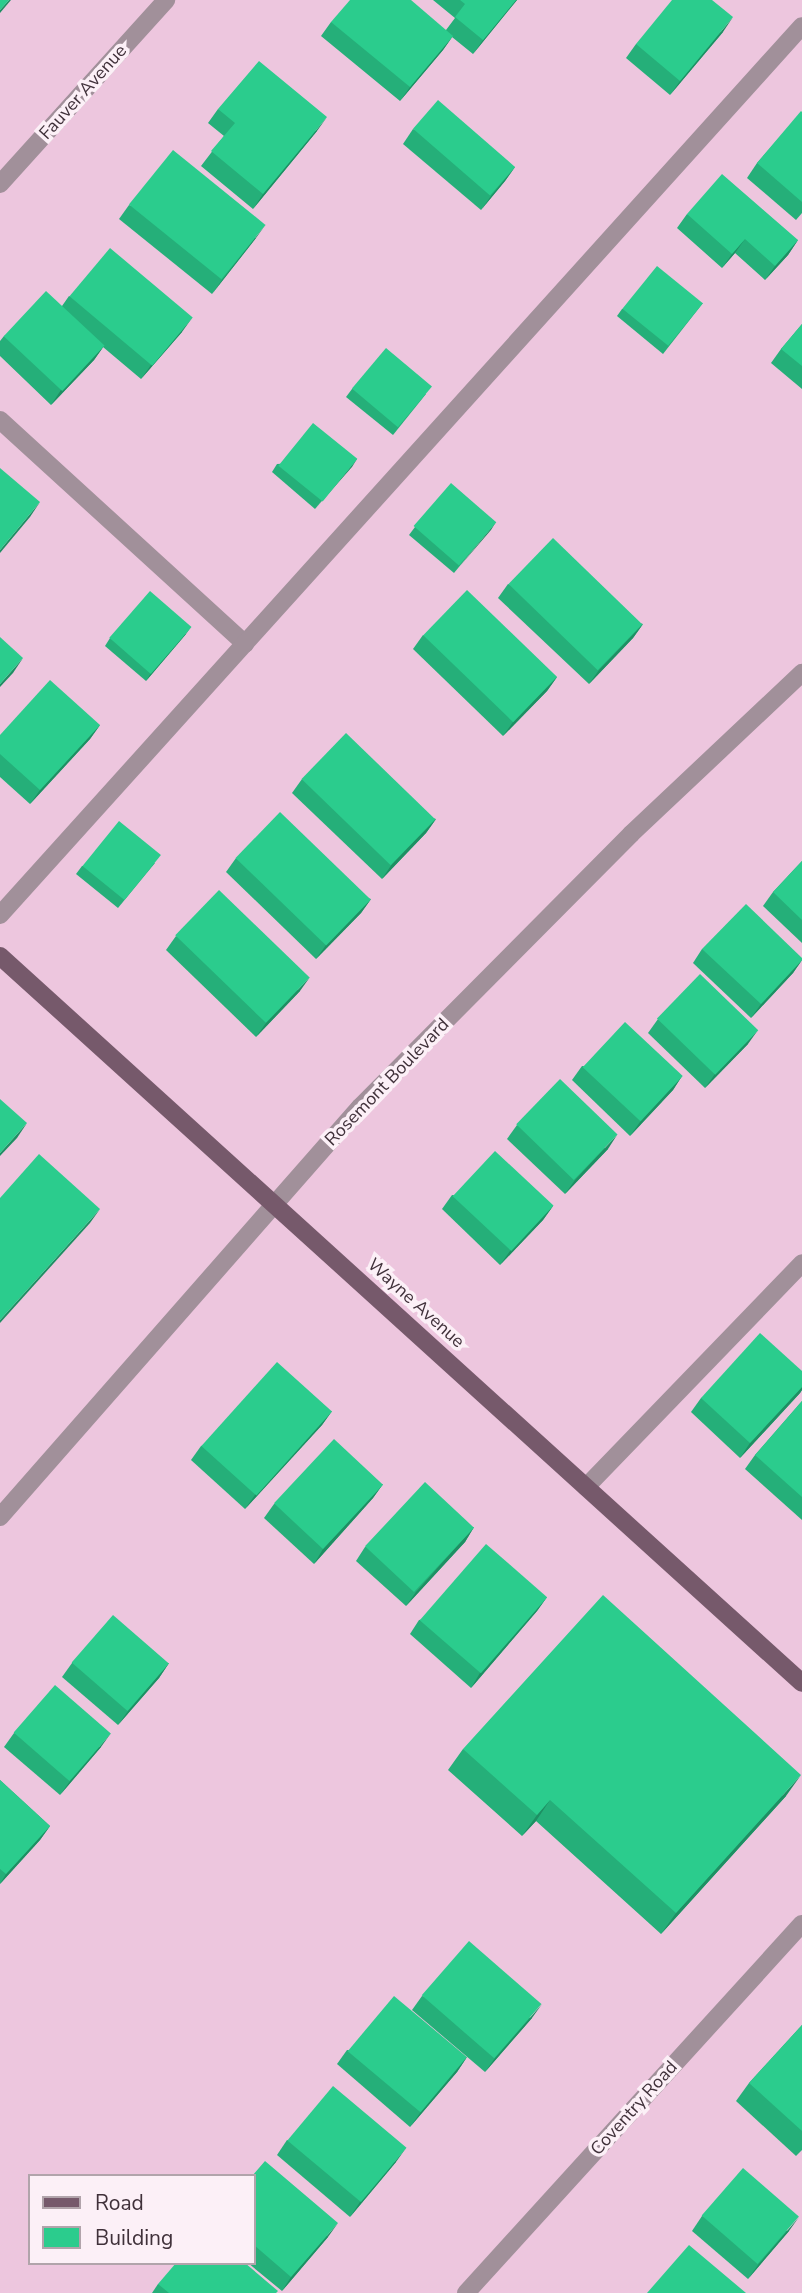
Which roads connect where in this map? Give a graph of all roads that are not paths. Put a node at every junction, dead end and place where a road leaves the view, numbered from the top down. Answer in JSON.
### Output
{"nodes":[{"id":1,"x":166,"y":0,"type":"edge"},
{"id":2,"x":802,"y":26,"type":"edge"},
{"id":3,"x":0,"y":184,"type":"edge"},
{"id":4,"x":0,"y":420,"type":"edge"},
{"id":5,"x":244,"y":644,"type":"junction"},
{"id":6,"x":802,"y":673,"type":"edge"},
{"id":7,"x":0,"y":915,"type":"edge"},
{"id":8,"x":0,"y":956,"type":"edge"},
{"id":9,"x":275,"y":1204,"type":"junction"},
{"id":10,"x":802,"y":1263,"type":"edge"},
{"id":11,"x":586,"y":1487,"type":"junction"},
{"id":12,"x":0,"y":1517,"type":"edge"},
{"id":13,"x":802,"y":1683,"type":"edge"},
{"id":14,"x":802,"y":1924,"type":"edge"},
{"id":15,"x":467,"y":2293,"type":"edge"}],
"edges":[{"from":1,"to":3,"type":"street","name":"Fauver Avenue"},
{"from":2,"to":5,"type":"street"},
{"from":4,"to":5,"type":"street"},
{"from":5,"to":7,"type":"street"},
{"from":6,"to":9,"type":"street","name":"Rosemont Boulevard"},
{"from":8,"to":9,"type":"main road","name":"Wayne Avenue"},
{"from":9,"to":11,"type":"main road","name":"Wayne Avenue"},
{"from":9,"to":12,"type":"street","name":"Rosemont Boulevard"},
{"from":10,"to":11,"type":"street"},
{"from":11,"to":13,"type":"main road","name":"Wayne Avenue"},
{"from":14,"to":15,"type":"street","name":"Coventry Road"}]}
